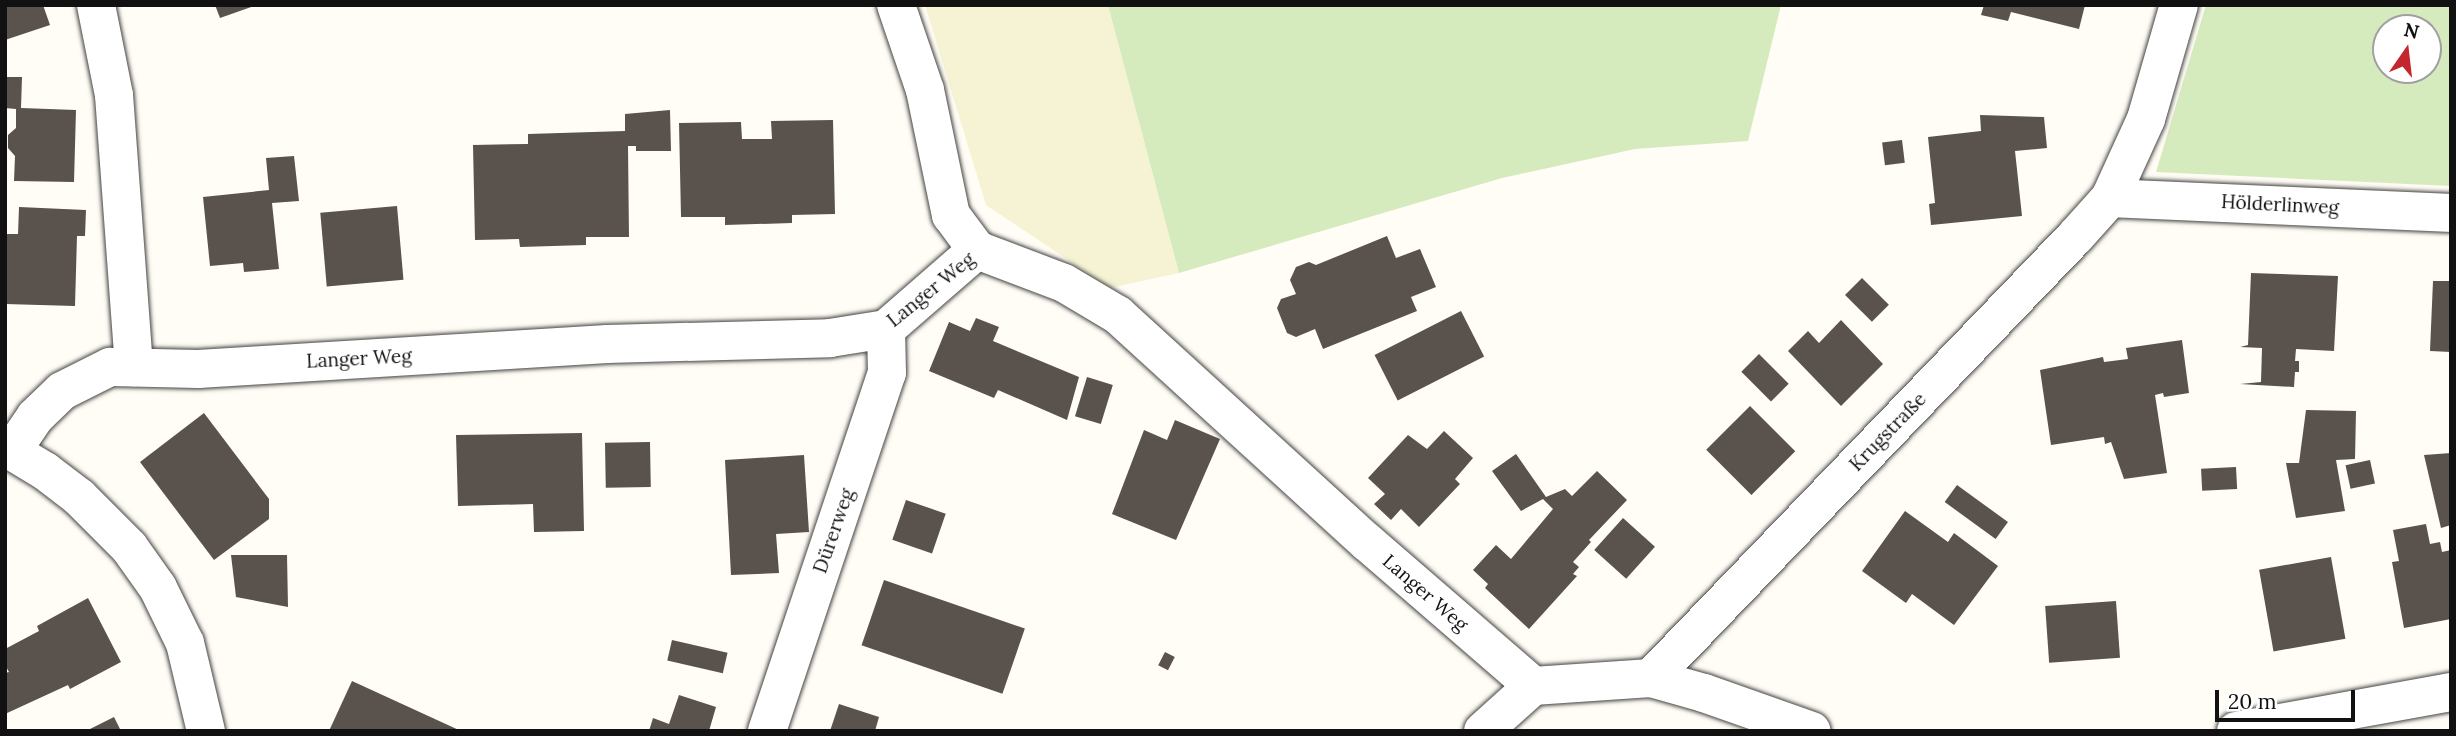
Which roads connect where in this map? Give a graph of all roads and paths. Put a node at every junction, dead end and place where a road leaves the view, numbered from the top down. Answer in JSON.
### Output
{"nodes":[{"id":1,"x":96,"y":5,"type":"edge"},
{"id":2,"x":896,"y":5,"type":"edge"},
{"id":3,"x":2179,"y":5,"type":"edge"},
{"id":4,"x":2109,"y":198,"type":"junction"},
{"id":5,"x":2451,"y":213,"type":"edge"},
{"id":6,"x":977,"y":250,"type":"junction"},
{"id":7,"x":886,"y":329,"type":"junction"},
{"id":8,"x":134,"y":367,"type":"junction"},
{"id":9,"x":9,"y":449,"type":"edge"},
{"id":10,"x":1651,"y":678,"type":"junction"},
{"id":11,"x":1532,"y":686,"type":"junction"},
{"id":12,"x":2451,"y":692,"type":"edge"},
{"id":13,"x":206,"y":731,"type":"edge"},
{"id":14,"x":766,"y":731,"type":"edge"},
{"id":15,"x":1483,"y":731,"type":"edge"},
{"id":16,"x":1812,"y":731,"type":"edge"},
{"id":17,"x":2236,"y":731,"type":"edge"}],
"edges":[{"from":1,"to":8,"type":"street"},
{"from":2,"to":6,"type":"street"},
{"from":3,"to":4,"type":"street","name":"Krugstraße"},
{"from":4,"to":5,"type":"street","name":"Hölderlinweg"},
{"from":4,"to":10,"type":"street","name":"Krugstraße"},
{"from":6,"to":7,"type":"street","name":"Langer Weg"},
{"from":6,"to":11,"type":"street","name":"Langer Weg"},
{"from":7,"to":8,"type":"street","name":"Langer Weg"},
{"from":7,"to":14,"type":"street","name":"Dürerweg"},
{"from":8,"to":9,"type":"street","name":"Langer Weg"},
{"from":9,"to":13,"type":"street"},
{"from":10,"to":11,"type":"street"},
{"from":10,"to":16,"type":"street"},
{"from":11,"to":15,"type":"street"},
{"from":12,"to":17,"type":"street"}]}
